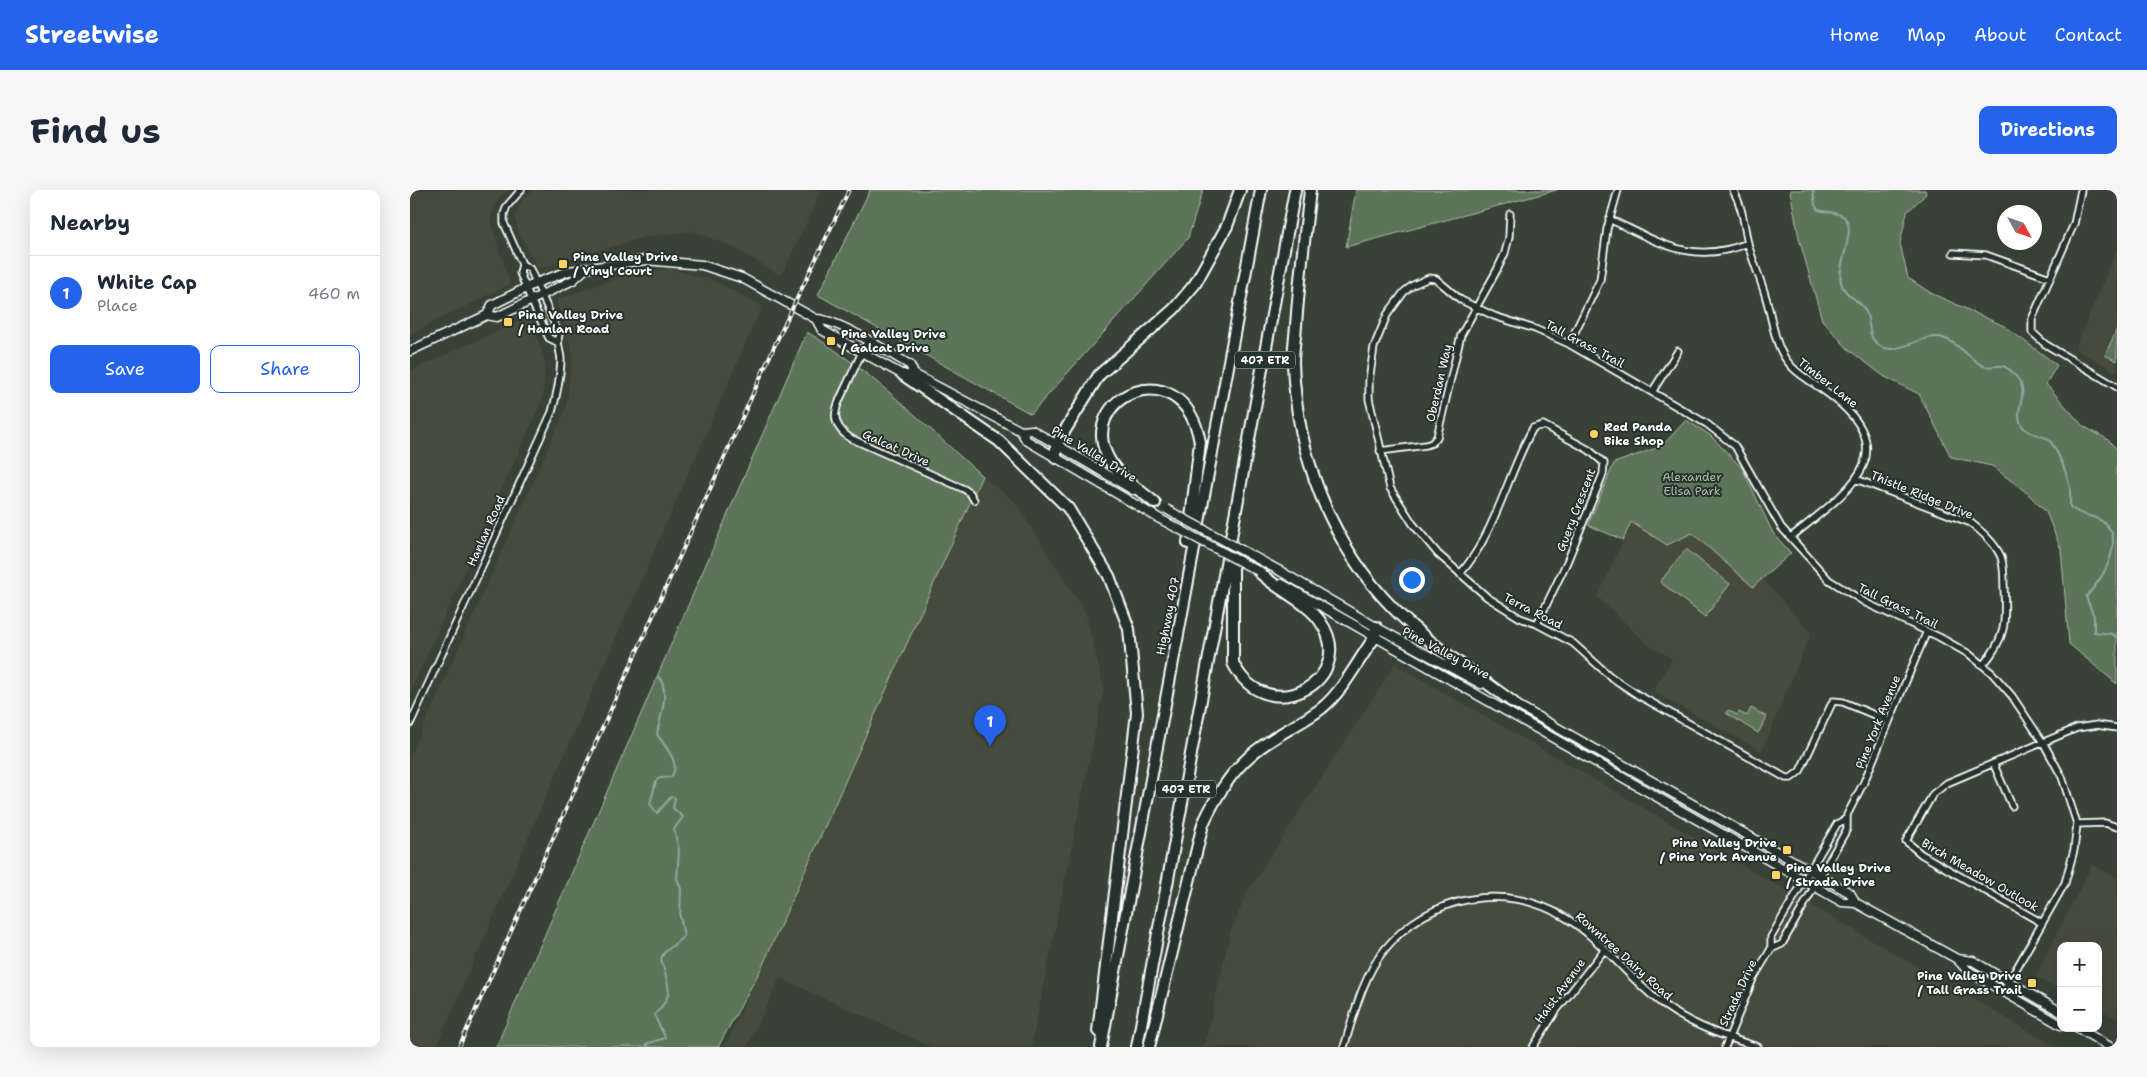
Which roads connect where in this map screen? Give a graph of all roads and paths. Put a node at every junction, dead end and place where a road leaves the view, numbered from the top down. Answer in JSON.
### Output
{"nodes":[{"id":1,"x":521,"y":190,"type":"edge"},
{"id":2,"x":1240,"y":190,"type":"edge"},
{"id":3,"x":1261,"y":190,"type":"edge"},
{"id":4,"x":1296,"y":190,"type":"edge"},
{"id":5,"x":1310,"y":190,"type":"edge"},
{"id":6,"x":1618,"y":190,"type":"edge"},
{"id":7,"x":1733,"y":190,"type":"edge"},
{"id":8,"x":2081,"y":190,"type":"edge"},
{"id":9,"x":1510,"y":214,"type":"dead end"},
{"id":10,"x":1609,"y":219,"type":"junction"},
{"id":11,"x":1748,"y":243,"type":"junction"},
{"id":12,"x":1953,"y":253,"type":"dead end"},
{"id":13,"x":522,"y":264,"type":"junction"},
{"id":14,"x":584,"y":270,"type":"junction"},
{"id":15,"x":2050,"y":278,"type":"junction"},
{"id":16,"x":536,"y":283,"type":"junction"},
{"id":17,"x":526,"y":288,"type":"junction"},
{"id":18,"x":541,"y":296,"type":"junction"},
{"id":19,"x":532,"y":300,"type":"junction"},
{"id":20,"x":1476,"y":306,"type":"junction"},
{"id":21,"x":488,"y":315,"type":"junction"},
{"id":22,"x":816,"y":320,"type":"junction"},
{"id":23,"x":557,"y":342,"type":"junction"},
{"id":24,"x":867,"y":342,"type":"junction"},
{"id":25,"x":1569,"y":344,"type":"junction"},
{"id":26,"x":410,"y":351,"type":"edge"},
{"id":27,"x":1678,"y":351,"type":"dead end"},
{"id":28,"x":862,"y":352,"type":"junction"},
{"id":29,"x":914,"y":374,"type":"junction"},
{"id":30,"x":903,"y":375,"type":"junction"},
{"id":31,"x":2117,"y":387,"type":"edge"},
{"id":32,"x":1652,"y":392,"type":"junction"},
{"id":33,"x":1021,"y":431,"type":"junction"},
{"id":34,"x":1056,"y":445,"type":"junction"},
{"id":35,"x":1380,"y":452,"type":"junction"},
{"id":36,"x":1056,"y":458,"type":"junction"},
{"id":37,"x":1856,"y":479,"type":"junction"},
{"id":38,"x":974,"y":500,"type":"dead end"},
{"id":39,"x":1155,"y":502,"type":"junction"},
{"id":40,"x":1234,"y":530,"type":"junction"},
{"id":41,"x":1790,"y":537,"type":"junction"},
{"id":42,"x":1258,"y":571,"type":"joint"},
{"id":43,"x":1460,"y":574,"type":"junction"},
{"id":44,"x":1272,"y":582,"type":"junction"},
{"id":45,"x":1185,"y":592,"type":"junction"},
{"id":46,"x":1537,"y":624,"type":"junction"},
{"id":47,"x":1927,"y":631,"type":"junction"},
{"id":48,"x":1375,"y":632,"type":"junction"},
{"id":49,"x":1983,"y":666,"type":"junction"},
{"id":50,"x":1514,"y":703,"type":"junction"},
{"id":51,"x":1889,"y":721,"type":"junction"},
{"id":52,"x":410,"y":724,"type":"edge"},
{"id":53,"x":2117,"y":728,"type":"edge"},
{"id":54,"x":2044,"y":744,"type":"junction"},
{"id":55,"x":1994,"y":765,"type":"junction"},
{"id":56,"x":2012,"y":806,"type":"dead end"},
{"id":57,"x":1846,"y":819,"type":"junction"},
{"id":58,"x":2077,"y":824,"type":"junction"},
{"id":59,"x":2117,"y":827,"type":"edge"},
{"id":60,"x":1810,"y":869,"type":"junction"},
{"id":61,"x":1821,"y":876,"type":"junction"},
{"id":62,"x":1804,"y":880,"type":"junction"},
{"id":63,"x":1814,"y":886,"type":"junction"},
{"id":64,"x":1856,"y":904,"type":"junction"},
{"id":65,"x":2042,"y":923,"type":"junction"},
{"id":66,"x":1605,"y":949,"type":"junction"},
{"id":67,"x":1771,"y":949,"type":"junction"},
{"id":68,"x":1957,"y":959,"type":"junction"},
{"id":69,"x":2009,"y":982,"type":"junction"},
{"id":70,"x":2003,"y":992,"type":"junction"},
{"id":71,"x":2057,"y":1010,"type":"edge"},
{"id":72,"x":2057,"y":1023,"type":"edge"},
{"id":73,"x":2085,"y":1032,"type":"edge"},
{"id":74,"x":1728,"y":1038,"type":"junction"},
{"id":75,"x":1097,"y":1047,"type":"edge"},
{"id":76,"x":1101,"y":1047,"type":"edge"},
{"id":77,"x":1137,"y":1047,"type":"edge"},
{"id":78,"x":1149,"y":1047,"type":"edge"},
{"id":79,"x":1344,"y":1047,"type":"edge"},
{"id":80,"x":1533,"y":1047,"type":"edge"},
{"id":81,"x":1724,"y":1047,"type":"edge"},
{"id":82,"x":1758,"y":1047,"type":"edge"},
{"id":83,"x":2110,"y":1047,"type":"edge"}],
"edges":[{"from":1,"to":13,"type":"street"},
{"from":2,"to":34,"type":"highway"},
{"from":3,"to":45,"type":"highway","name":"Highway 407","number":"407 ETR"},
{"from":4,"to":40,"type":"highway","number":"407 ETR"},
{"from":5,"to":50,"type":"highway"},
{"from":6,"to":10,"type":"street"},
{"from":7,"to":11,"type":"street","name":"Timber Lane"},
{"from":8,"to":15,"type":"street"},
{"from":9,"to":20,"type":"street","name":"Oberdan Way"},
{"from":10,"to":11,"type":"street"},
{"from":10,"to":25,"type":"street"},
{"from":11,"to":37,"type":"street","name":"Timber Lane"},
{"from":12,"to":15,"type":"street"},
{"from":13,"to":16,"type":"street","name":"Hanlan Road"},
{"from":13,"to":17,"type":"street"},
{"from":14,"to":16,"type":"main road","name":"Pine Valley Drive"},
{"from":14,"to":18,"type":"main road","name":"Pine Valley Drive"},
{"from":14,"to":22,"type":"main road","name":"Pine Valley Drive"},
{"from":15,"to":31,"type":"street"},
{"from":16,"to":17,"type":"main road","name":"Pine Valley Drive"},
{"from":16,"to":18,"type":"street","name":"Hanlan Road"},
{"from":17,"to":19,"type":"street"},
{"from":17,"to":21,"type":"main road","name":"Pine Valley Drive"},
{"from":18,"to":19,"type":"main road","name":"Pine Valley Drive"},
{"from":18,"to":23,"type":"street","name":"Hanlan Road"},
{"from":19,"to":21,"type":"main road","name":"Pine Valley Drive"},
{"from":19,"to":23,"type":"street"},
{"from":20,"to":25,"type":"street","name":"Tall Grass Trail"},
{"from":20,"to":35,"type":"street","name":"Oberdan Way"},
{"from":20,"to":35,"type":"street","name":"Terra Road"},
{"from":21,"to":26,"type":"main road","name":"Pine Valley Drive"},
{"from":22,"to":24,"type":"main road","name":"Pine Valley Drive"},
{"from":22,"to":28,"type":"main road","name":"Pine Valley Drive"},
{"from":23,"to":52,"type":"street","name":"Hanlan Road"},
{"from":24,"to":28,"type":"street","name":"Galcat Drive"},
{"from":24,"to":29,"type":"main road","name":"Pine Valley Drive"},
{"from":25,"to":32,"type":"street","name":"Tall Grass Trail"},
{"from":27,"to":32,"type":"street"},
{"from":28,"to":30,"type":"main road","name":"Pine Valley Drive"},
{"from":28,"to":38,"type":"street","name":"Galcat Drive"},
{"from":29,"to":30,"type":"main road"},
{"from":29,"to":33,"type":"main road","name":"Pine Valley Drive"},
{"from":30,"to":75,"type":"highway"},
{"from":32,"to":41,"type":"street","name":"Tall Grass Trail"},
{"from":33,"to":34,"type":"main road","name":"Pine Valley Drive"},
{"from":33,"to":36,"type":"main road","name":"Pine Valley Drive"},
{"from":34,"to":36,"type":"highway"},
{"from":34,"to":39,"type":"main road","name":"Pine Valley Drive"},
{"from":35,"to":43,"type":"street","name":"Terra Road"},
{"from":36,"to":42,"type":"main road","name":"Pine Valley Drive","bridge":true},
{"from":37,"to":41,"type":"street","name":"Timber Lane"},
{"from":37,"to":49,"type":"street","name":"Thistle Ridge Drive"},
{"from":39,"to":45,"type":"highway"},
{"from":39,"to":48,"type":"main road","name":"Pine Valley Drive","bridge":true},
{"from":40,"to":44,"type":"highway"},
{"from":40,"to":77,"type":"highway","number":"407 ETR"},
{"from":41,"to":47,"type":"street","name":"Tall Grass Trail"},
{"from":42,"to":44,"type":"highway"},
{"from":43,"to":46,"type":"street","name":"Terra Road"},
{"from":43,"to":46,"type":"street","name":"Guery Crescent"},
{"from":44,"to":48,"type":"main road","name":"Pine Valley Drive"},
{"from":45,"to":76,"type":"highway","name":"Highway 407","number":"407 ETR"},
{"from":46,"to":51,"type":"street","name":"Terra Road"},
{"from":47,"to":49,"type":"street","name":"Tall Grass Trail"},
{"from":47,"to":51,"type":"street","name":"Pine York Avenue"},
{"from":48,"to":50,"type":"main road","name":"Pine Valley Drive"},
{"from":48,"to":62,"type":"main road","name":"Pine Valley Drive"},
{"from":48,"to":78,"type":"highway"},
{"from":49,"to":54,"type":"street","name":"Tall Grass Trail"},
{"from":50,"to":60,"type":"main road","name":"Pine Valley Drive"},
{"from":51,"to":57,"type":"street","name":"Pine York Avenue"},
{"from":53,"to":54,"type":"street","name":"Birch Meadow Outlook"},
{"from":54,"to":55,"type":"street","name":"Birch Meadow Outlook"},
{"from":54,"to":58,"type":"street","name":"Tall Grass Trail"},
{"from":55,"to":56,"type":"street"},
{"from":55,"to":65,"type":"street","name":"Birch Meadow Outlook"},
{"from":57,"to":60,"type":"street","name":"Pine York Avenue"},
{"from":57,"to":61,"type":"street","name":"Pine York Avenue"},
{"from":58,"to":59,"type":"street"},
{"from":58,"to":65,"type":"street","name":"Tall Grass Trail"},
{"from":60,"to":61,"type":"main road","name":"Pine Valley Drive"},
{"from":60,"to":62,"type":"street","name":"Strada Drive"},
{"from":61,"to":63,"type":"street","name":"Pine York Avenue"},
{"from":61,"to":64,"type":"main road","name":"Pine Valley Drive"},
{"from":62,"to":63,"type":"main road","name":"Pine Valley Drive"},
{"from":62,"to":67,"type":"street","name":"Strada Drive"},
{"from":63,"to":64,"type":"main road","name":"Pine Valley Drive"},
{"from":63,"to":67,"type":"street","name":"Strada Drive"},
{"from":64,"to":68,"type":"main road","name":"Pine Valley Drive"},
{"from":65,"to":69,"type":"street","name":"Tall Grass Trail"},
{"from":66,"to":74,"type":"street","name":"Rowntree Dairy Road"},
{"from":66,"to":79,"type":"street","name":"Rowntree Dairy Road"},
{"from":66,"to":80,"type":"street","name":"Haist Avenue"},
{"from":67,"to":74,"type":"street","name":"Strada Drive"},
{"from":68,"to":69,"type":"main road","name":"Pine Valley Drive"},
{"from":68,"to":70,"type":"main road","name":"Pine Valley Drive"},
{"from":69,"to":70,"type":"street","name":"Tall Grass Trail"},
{"from":69,"to":71,"type":"main road","name":"Pine Valley Drive"},
{"from":70,"to":72,"type":"main road","name":"Pine Valley Drive"},
{"from":73,"to":83,"type":"main road"},
{"from":74,"to":81,"type":"street","name":"Strada Drive"},
{"from":74,"to":82,"type":"street","name":"Rowntree Dairy Road"}]}
